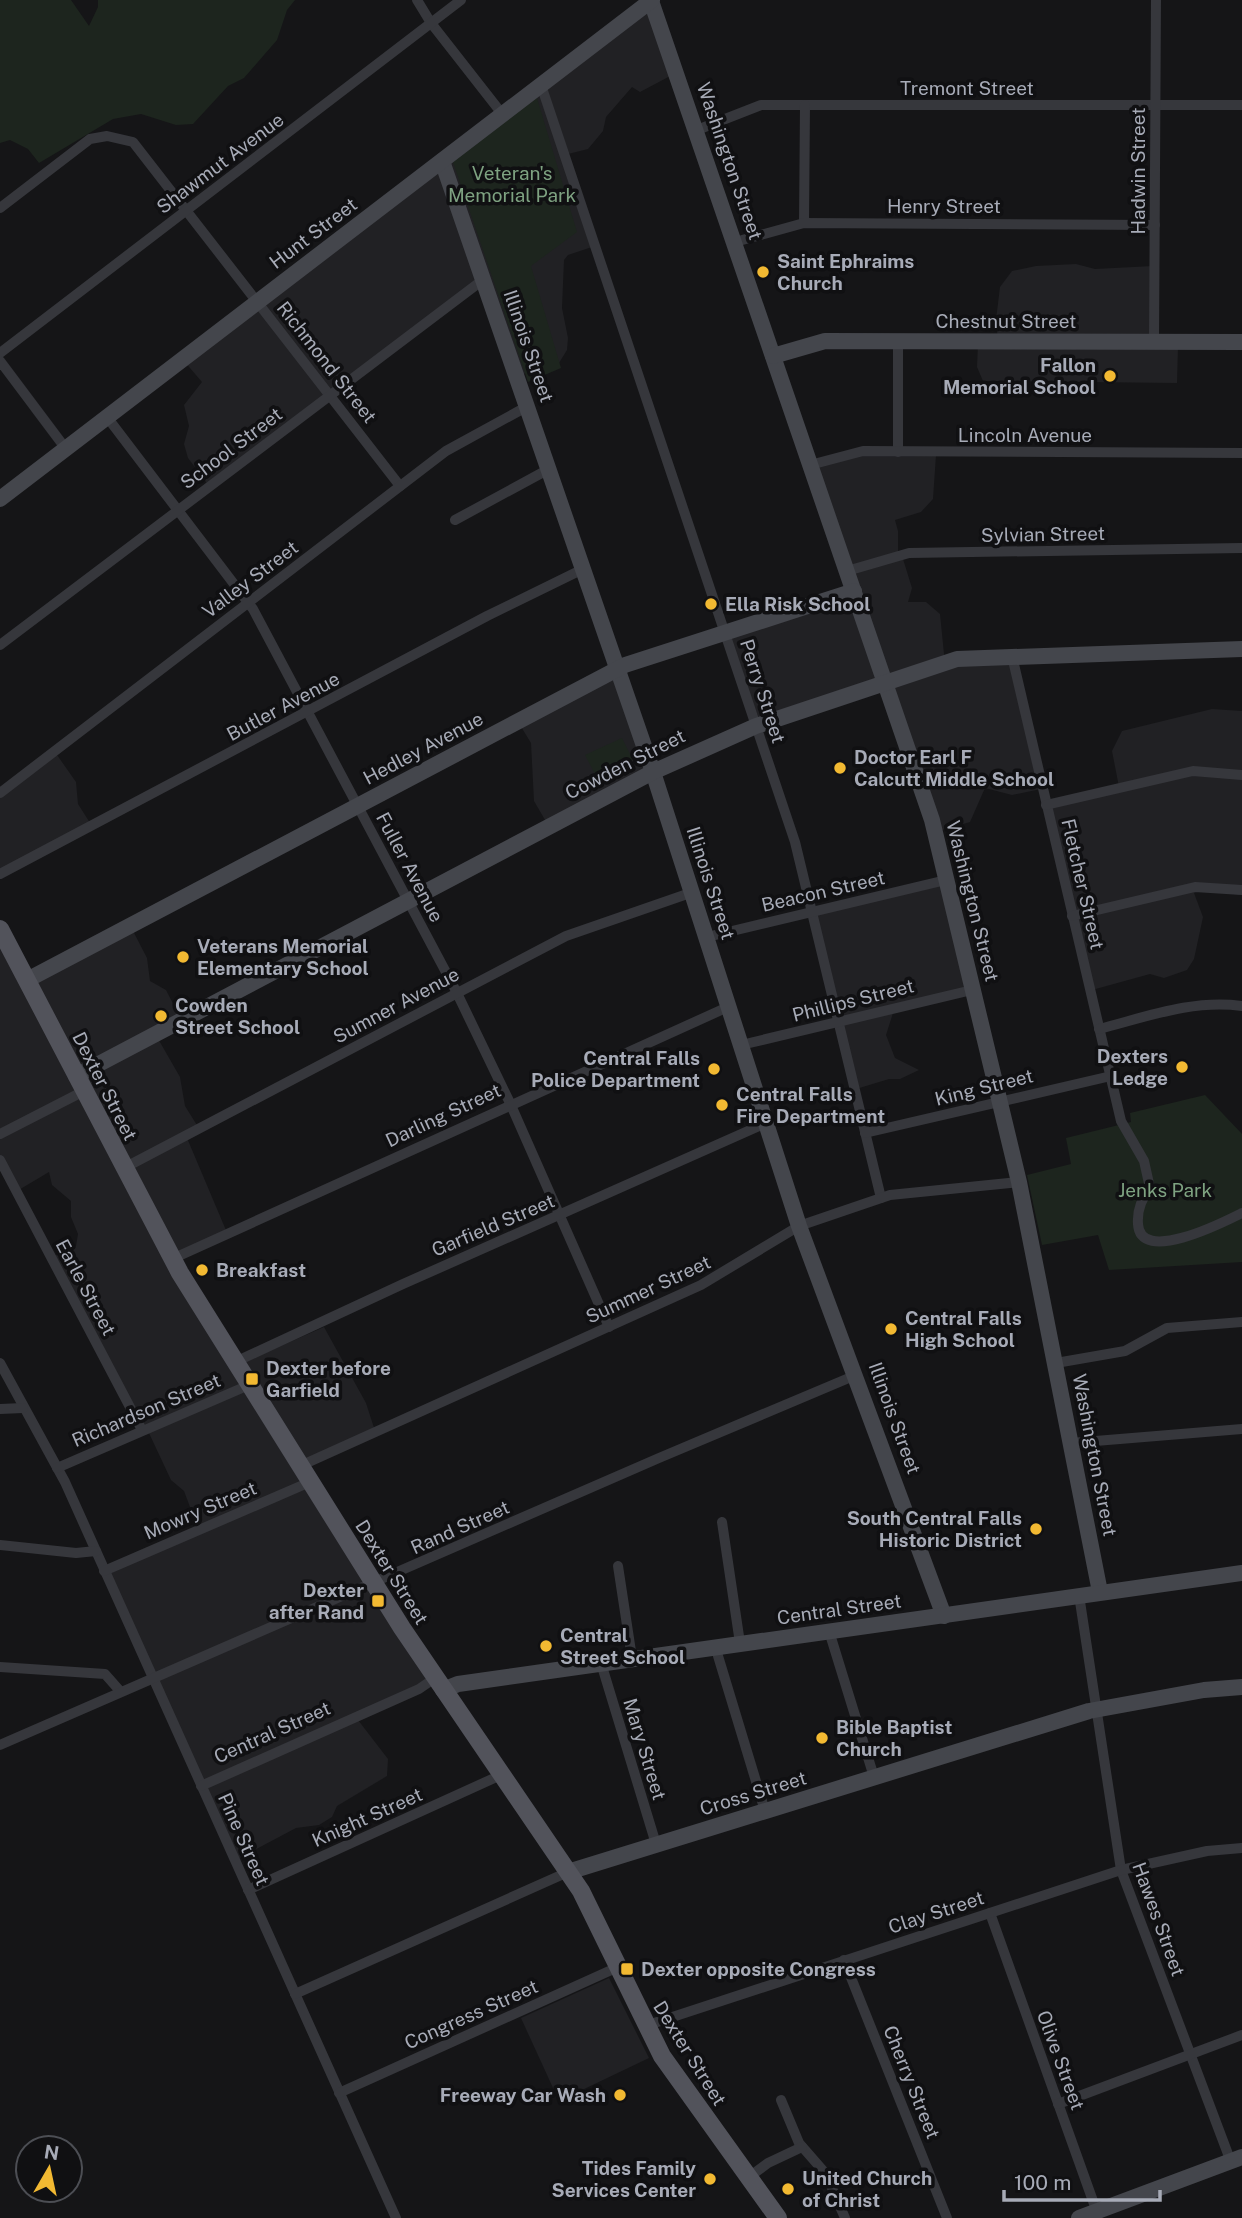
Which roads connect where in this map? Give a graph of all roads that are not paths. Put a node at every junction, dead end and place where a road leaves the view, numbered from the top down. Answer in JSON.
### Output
{"nodes":[{"id":1,"x":417,"y":0,"type":"edge"},
{"id":2,"x":461,"y":0,"type":"edge"},
{"id":3,"x":1156,"y":0,"type":"edge"},
{"id":4,"x":651,"y":1,"type":"edge"},
{"id":5,"x":430,"y":23,"type":"junction"},
{"id":6,"x":541,"y":85,"type":"junction"},
{"id":7,"x":805,"y":105,"type":"junction"},
{"id":8,"x":1242,"y":105,"type":"edge"},
{"id":9,"x":1156,"y":106,"type":"junction"},
{"id":10,"x":503,"y":115,"type":"junction"},
{"id":11,"x":697,"y":130,"type":"junction"},
{"id":12,"x":442,"y":161,"type":"junction"},
{"id":13,"x":0,"y":208,"type":"edge"},
{"id":14,"x":188,"y":209,"type":"junction"},
{"id":15,"x":804,"y":223,"type":"junction"},
{"id":16,"x":1155,"y":225,"type":"junction"},
{"id":17,"x":735,"y":242,"type":"junction"},
{"id":18,"x":484,"y":279,"type":"junction"},
{"id":19,"x":258,"y":301,"type":"junction"},
{"id":20,"x":898,"y":341,"type":"junction"},
{"id":21,"x":1154,"y":342,"type":"junction"},
{"id":22,"x":1242,"y":342,"type":"edge"},
{"id":23,"x":0,"y":354,"type":"edge"},
{"id":24,"x":773,"y":356,"type":"junction"},
{"id":25,"x":0,"y":361,"type":"edge"},
{"id":26,"x":330,"y":394,"type":"junction"},
{"id":27,"x":528,"y":406,"type":"junction"},
{"id":28,"x":107,"y":417,"type":"junction"},
{"id":29,"x":66,"y":449,"type":"junction"},
{"id":30,"x":898,"y":452,"type":"junction"},
{"id":31,"x":1242,"y":453,"type":"edge"},
{"id":32,"x":810,"y":465,"type":"junction"},
{"id":33,"x":549,"y":469,"type":"junction"},
{"id":34,"x":400,"y":486,"type":"junction"},
{"id":35,"x":0,"y":499,"type":"edge"},
{"id":36,"x":179,"y":509,"type":"junction"},
{"id":37,"x":455,"y":520,"type":"dead end"},
{"id":38,"x":1242,"y":548,"type":"edge"},
{"id":39,"x":583,"y":569,"type":"junction"},
{"id":40,"x":847,"y":571,"type":"junction"},
{"id":41,"x":854,"y":591,"type":"junction"},
{"id":42,"x":248,"y":602,"type":"junction"},
{"id":43,"x":725,"y":632,"type":"junction"},
{"id":44,"x":0,"y":645,"type":"edge"},
{"id":45,"x":1242,"y":649,"type":"edge"},
{"id":46,"x":1012,"y":656,"type":"junction"},
{"id":47,"x":618,"y":669,"type":"junction"},
{"id":48,"x":884,"y":682,"type":"junction"},
{"id":49,"x":309,"y":713,"type":"junction"},
{"id":50,"x":756,"y":726,"type":"junction"},
{"id":51,"x":653,"y":772,"type":"junction"},
{"id":52,"x":1242,"y":775,"type":"edge"},
{"id":53,"x":0,"y":793,"type":"edge"},
{"id":54,"x":1046,"y":806,"type":"junction"},
{"id":55,"x":358,"y":807,"type":"junction"},
{"id":56,"x":0,"y":874,"type":"edge"},
{"id":57,"x":946,"y":880,"type":"junction"},
{"id":58,"x":1242,"y":890,"type":"edge"},
{"id":59,"x":693,"y":892,"type":"junction"},
{"id":60,"x":407,"y":900,"type":"junction"},
{"id":61,"x":812,"y":911,"type":"junction"},
{"id":62,"x":1072,"y":916,"type":"junction"},
{"id":63,"x":0,"y":929,"type":"edge"},
{"id":64,"x":707,"y":937,"type":"junction"},
{"id":65,"x":27,"y":979,"type":"junction"},
{"id":66,"x":972,"y":989,"type":"junction"},
{"id":67,"x":456,"y":992,"type":"junction"},
{"id":68,"x":730,"y":1006,"type":"junction"},
{"id":69,"x":1242,"y":1006,"type":"edge"},
{"id":70,"x":839,"y":1022,"type":"junction"},
{"id":71,"x":1099,"y":1029,"type":"junction"},
{"id":72,"x":741,"y":1045,"type":"junction"},
{"id":73,"x":1111,"y":1076,"type":"junction"},
{"id":74,"x":80,"y":1083,"type":"junction"},
{"id":75,"x":999,"y":1100,"type":"junction"},
{"id":76,"x":510,"y":1103,"type":"junction"},
{"id":77,"x":766,"y":1123,"type":"junction"},
{"id":78,"x":865,"y":1133,"type":"junction"},
{"id":79,"x":0,"y":1134,"type":"edge"},
{"id":80,"x":0,"y":1160,"type":"edge"},
{"id":81,"x":124,"y":1168,"type":"junction"},
{"id":82,"x":1019,"y":1182,"type":"junction"},
{"id":83,"x":881,"y":1198,"type":"junction"},
{"id":84,"x":1242,"y":1213,"type":"edge"},
{"id":85,"x":561,"y":1215,"type":"junction"},
{"id":86,"x":799,"y":1226,"type":"junction"},
{"id":87,"x":172,"y":1259,"type":"junction"},
{"id":88,"x":1242,"y":1322,"type":"edge"},
{"id":89,"x":609,"y":1327,"type":"junction"},
{"id":90,"x":235,"y":1362,"type":"junction"},
{"id":91,"x":0,"y":1363,"type":"edge"},
{"id":92,"x":1056,"y":1363,"type":"junction"},
{"id":93,"x":856,"y":1375,"type":"junction"},
{"id":94,"x":249,"y":1385,"type":"junction"},
{"id":95,"x":23,"y":1408,"type":"junction"},
{"id":96,"x":0,"y":1409,"type":"edge"},
{"id":97,"x":1242,"y":1429,"type":"edge"},
{"id":98,"x":142,"y":1430,"type":"junction"},
{"id":99,"x":1071,"y":1443,"type":"junction"},
{"id":100,"x":300,"y":1466,"type":"junction"},
{"id":101,"x":57,"y":1468,"type":"junction"},
{"id":102,"x":310,"y":1482,"type":"junction"},
{"id":103,"x":722,"y":1522,"type":"dead end"},
{"id":104,"x":0,"y":1545,"type":"edge"},
{"id":105,"x":96,"y":1551,"type":"junction"},
{"id":106,"x":618,"y":1566,"type":"dead end"},
{"id":107,"x":104,"y":1571,"type":"junction"},
{"id":108,"x":1242,"y":1573,"type":"edge"},
{"id":109,"x":373,"y":1584,"type":"junction"},
{"id":110,"x":1100,"y":1592,"type":"junction"},
{"id":111,"x":1079,"y":1595,"type":"junction"},
{"id":112,"x":944,"y":1616,"type":"junction"},
{"id":113,"x":829,"y":1631,"type":"junction"},
{"id":114,"x":740,"y":1643,"type":"junction"},
{"id":115,"x":715,"y":1646,"type":"junction"},
{"id":116,"x":632,"y":1658,"type":"junction"},
{"id":117,"x":601,"y":1663,"type":"junction"},
{"id":118,"x":0,"y":1667,"type":"edge"},
{"id":119,"x":151,"y":1677,"type":"junction"},
{"id":120,"x":439,"y":1684,"type":"junction"},
{"id":121,"x":1242,"y":1687,"type":"edge"},
{"id":122,"x":120,"y":1691,"type":"junction"},
{"id":123,"x":1098,"y":1709,"type":"junction"},
{"id":124,"x":0,"y":1745,"type":"edge"},
{"id":125,"x":501,"y":1775,"type":"junction"},
{"id":126,"x":874,"y":1777,"type":"junction"},
{"id":127,"x":201,"y":1786,"type":"junction"},
{"id":128,"x":765,"y":1811,"type":"junction"},
{"id":129,"x":656,"y":1844,"type":"junction"},
{"id":130,"x":1242,"y":1848,"type":"edge"},
{"id":131,"x":1121,"y":1870,"type":"junction"},
{"id":132,"x":568,"y":1872,"type":"junction"},
{"id":133,"x":248,"y":1890,"type":"junction"},
{"id":134,"x":990,"y":1913,"type":"junction"},
{"id":135,"x":844,"y":1960,"type":"junction"},
{"id":136,"x":618,"y":1967,"type":"junction"},
{"id":137,"x":295,"y":1994,"type":"junction"},
{"id":138,"x":645,"y":2026,"type":"junction"},
{"id":139,"x":1242,"y":2035,"type":"edge"},
{"id":140,"x":1190,"y":2055,"type":"junction"},
{"id":141,"x":339,"y":2093,"type":"junction"},
{"id":142,"x":781,"y":2100,"type":"dead end"},
{"id":143,"x":1058,"y":2104,"type":"junction"},
{"id":144,"x":802,"y":2147,"type":"junction"},
{"id":145,"x":1236,"y":2160,"type":"edge"},
{"id":146,"x":749,"y":2177,"type":"junction"},
{"id":147,"x":1098,"y":2215,"type":"edge"},
{"id":148,"x":396,"y":2218,"type":"edge"},
{"id":149,"x":778,"y":2218,"type":"edge"},
{"id":150,"x":845,"y":2218,"type":"edge"},
{"id":151,"x":947,"y":2218,"type":"edge"},
{"id":152,"x":1079,"y":2218,"type":"edge"}],
"edges":[{"from":1,"to":5,"type":"street"},
{"from":2,"to":5,"type":"street","name":"Shawmut Avenue"},
{"from":3,"to":9,"type":"street","name":"Hadwin Street"},
{"from":4,"to":6,"type":"street","name":"Hunt Street"},
{"from":4,"to":11,"type":"street","name":"Washington Street"},
{"from":5,"to":10,"type":"street"},
{"from":5,"to":14,"type":"street","name":"Shawmut Avenue"},
{"from":6,"to":10,"type":"street","name":"Hunt Street"},
{"from":6,"to":43,"type":"street","name":"Perry Street"},
{"from":7,"to":9,"type":"street","name":"Tremont Street"},
{"from":7,"to":11,"type":"street","name":"Tremont Street"},
{"from":7,"to":15,"type":"street"},
{"from":8,"to":9,"type":"street","name":"Tremont Street"},
{"from":9,"to":16,"type":"street","name":"Hadwin Street"},
{"from":10,"to":12,"type":"street","name":"Hunt Street"},
{"from":11,"to":17,"type":"street","name":"Washington Street"},
{"from":12,"to":18,"type":"street","name":"Illinois Street"},
{"from":12,"to":19,"type":"street","name":"Hunt Street"},
{"from":13,"to":14,"type":"street","name":"Richmond Street"},
{"from":14,"to":19,"type":"street","name":"Richmond Street"},
{"from":14,"to":23,"type":"street","name":"Shawmut Avenue"},
{"from":15,"to":16,"type":"street","name":"Henry Street"},
{"from":15,"to":17,"type":"street","name":"Henry Street"},
{"from":16,"to":21,"type":"street","name":"Hadwin Street"},
{"from":17,"to":24,"type":"street","name":"Washington Street"},
{"from":18,"to":26,"type":"street","name":"School Street"},
{"from":18,"to":27,"type":"street","name":"Illinois Street"},
{"from":19,"to":26,"type":"street","name":"Richmond Street"},
{"from":19,"to":28,"type":"street","name":"Hunt Street"},
{"from":20,"to":21,"type":"street","name":"Chestnut Street"},
{"from":20,"to":24,"type":"street","name":"Chestnut Street"},
{"from":20,"to":30,"type":"street"},
{"from":21,"to":22,"type":"street","name":"Chestnut Street"},
{"from":24,"to":32,"type":"street","name":"Washington Street"},
{"from":25,"to":29,"type":"street"},
{"from":26,"to":34,"type":"street","name":"Richmond Street"},
{"from":26,"to":36,"type":"street","name":"School Street"},
{"from":27,"to":33,"type":"street","name":"Illinois Street"},
{"from":27,"to":34,"type":"street","name":"Valley Street"},
{"from":28,"to":29,"type":"street","name":"Hunt Street"},
{"from":28,"to":36,"type":"street","name":"Fuller Avenue"},
{"from":29,"to":35,"type":"street","name":"Hunt Street"},
{"from":30,"to":31,"type":"street","name":"Lincoln Avenue"},
{"from":30,"to":32,"type":"street","name":"Lincoln Avenue"},
{"from":32,"to":40,"type":"street","name":"Washington Street"},
{"from":33,"to":37,"type":"street"},
{"from":33,"to":39,"type":"street","name":"Illinois Street"},
{"from":34,"to":42,"type":"street","name":"Valley Street"},
{"from":36,"to":42,"type":"street","name":"Fuller Avenue"},
{"from":36,"to":44,"type":"street","name":"School Street"},
{"from":38,"to":40,"type":"street","name":"Sylvian Street"},
{"from":39,"to":47,"type":"street","name":"Illinois Street"},
{"from":39,"to":49,"type":"street","name":"Butler Avenue"},
{"from":40,"to":41,"type":"street","name":"Washington Street"},
{"from":41,"to":43,"type":"street","name":"Hedley Avenue"},
{"from":41,"to":48,"type":"street","name":"Washington Street"},
{"from":42,"to":49,"type":"street","name":"Fuller Avenue"},
{"from":42,"to":53,"type":"street","name":"Valley Street"},
{"from":43,"to":47,"type":"street","name":"Hedley Avenue"},
{"from":43,"to":50,"type":"street","name":"Perry Street"},
{"from":45,"to":46,"type":"street","name":"Cowden Street"},
{"from":46,"to":48,"type":"street","name":"Cowden Street"},
{"from":46,"to":54,"type":"street","name":"Fletcher Street"},
{"from":47,"to":51,"type":"street","name":"Illinois Street"},
{"from":47,"to":55,"type":"street","name":"Hedley Avenue"},
{"from":48,"to":50,"type":"street","name":"Cowden Street"},
{"from":48,"to":57,"type":"street","name":"Washington Street"},
{"from":49,"to":55,"type":"street","name":"Fuller Avenue"},
{"from":49,"to":56,"type":"street","name":"Butler Avenue"},
{"from":50,"to":51,"type":"street","name":"Cowden Street"},
{"from":50,"to":61,"type":"street","name":"Perry Street"},
{"from":51,"to":59,"type":"street","name":"Illinois Street"},
{"from":51,"to":60,"type":"street","name":"Cowden Street"},
{"from":52,"to":54,"type":"street"},
{"from":54,"to":62,"type":"street","name":"Fletcher Street"},
{"from":55,"to":60,"type":"street","name":"Fuller Avenue"},
{"from":55,"to":65,"type":"street","name":"Hedley Avenue"},
{"from":57,"to":61,"type":"street","name":"Beacon Street"},
{"from":57,"to":66,"type":"street","name":"Washington Street"},
{"from":58,"to":62,"type":"street"},
{"from":59,"to":64,"type":"street","name":"Illinois Street"},
{"from":59,"to":67,"type":"street","name":"Sumner Avenue"},
{"from":60,"to":67,"type":"street","name":"Fuller Avenue"},
{"from":60,"to":74,"type":"street","name":"Cowden Street"},
{"from":61,"to":64,"type":"street","name":"Beacon Street"},
{"from":61,"to":70,"type":"street","name":"Perry Street"},
{"from":62,"to":71,"type":"street","name":"Fletcher Street"},
{"from":63,"to":65,"type":"main road","name":"Dexter Street"},
{"from":64,"to":68,"type":"street","name":"Illinois Street"},
{"from":65,"to":74,"type":"main road","name":"Dexter Street"},
{"from":66,"to":70,"type":"street","name":"Phillips Street"},
{"from":66,"to":75,"type":"street","name":"Washington Street"},
{"from":67,"to":76,"type":"street","name":"Fuller Avenue"},
{"from":67,"to":81,"type":"street","name":"Sumner Avenue"},
{"from":68,"to":72,"type":"street","name":"Illinois Street"},
{"from":68,"to":76,"type":"street","name":"Darling Street"},
{"from":69,"to":71,"type":"street"},
{"from":70,"to":72,"type":"street","name":"Phillips Street"},
{"from":70,"to":78,"type":"street","name":"Perry Street"},
{"from":71,"to":73,"type":"street","name":"Fletcher Street"},
{"from":72,"to":77,"type":"street","name":"Illinois Street"},
{"from":73,"to":75,"type":"street","name":"King Street"},
{"from":73,"to":84,"type":"street","name":"Fletcher Street"},
{"from":74,"to":79,"type":"street"},
{"from":74,"to":81,"type":"main road","name":"Dexter Street"},
{"from":75,"to":78,"type":"street","name":"King Street"},
{"from":75,"to":82,"type":"street","name":"Washington Street"},
{"from":76,"to":85,"type":"street","name":"Fuller Avenue"},
{"from":76,"to":87,"type":"street","name":"Darling Street"},
{"from":77,"to":85,"type":"street","name":"Garfield Street"},
{"from":77,"to":86,"type":"street","name":"Illinois Street"},
{"from":78,"to":83,"type":"street","name":"Perry Street"},
{"from":80,"to":98,"type":"street","name":"Earle Street"},
{"from":81,"to":87,"type":"main road","name":"Dexter Street"},
{"from":82,"to":83,"type":"street","name":"Summer Street"},
{"from":82,"to":92,"type":"street","name":"Washington Street"},
{"from":83,"to":86,"type":"street","name":"Summer Street"},
{"from":85,"to":89,"type":"street","name":"Fuller Avenue"},
{"from":85,"to":90,"type":"street","name":"Garfield Street"},
{"from":86,"to":89,"type":"street","name":"Summer Street"},
{"from":86,"to":93,"type":"street","name":"Illinois Street"},
{"from":87,"to":90,"type":"main road","name":"Dexter Street"},
{"from":88,"to":92,"type":"street"},
{"from":89,"to":100,"type":"street","name":"Summer Street"},
{"from":90,"to":94,"type":"main road","name":"Dexter Street"},
{"from":91,"to":95,"type":"street","name":"Pine Street"},
{"from":92,"to":99,"type":"street","name":"Washington Street"},
{"from":93,"to":109,"type":"street","name":"Rand Street"},
{"from":93,"to":112,"type":"street","name":"Illinois Street"},
{"from":94,"to":98,"type":"street","name":"Richardson Street"},
{"from":94,"to":100,"type":"main road","name":"Dexter Street"},
{"from":95,"to":96,"type":"street"},
{"from":95,"to":101,"type":"street","name":"Pine Street"},
{"from":97,"to":99,"type":"street"},
{"from":98,"to":101,"type":"street","name":"Richardson Street"},
{"from":99,"to":110,"type":"street","name":"Washington Street"},
{"from":100,"to":102,"type":"main road","name":"Dexter Street"},
{"from":101,"to":105,"type":"street","name":"Pine Street"},
{"from":102,"to":107,"type":"street","name":"Mowry Street"},
{"from":102,"to":109,"type":"main road","name":"Dexter Street"},
{"from":103,"to":114,"type":"street"},
{"from":104,"to":105,"type":"street"},
{"from":105,"to":107,"type":"street","name":"Pine Street"},
{"from":106,"to":116,"type":"street"},
{"from":107,"to":119,"type":"street","name":"Pine Street"},
{"from":108,"to":110,"type":"street","name":"Central Street"},
{"from":109,"to":119,"type":"street","name":"Rand Street"},
{"from":109,"to":120,"type":"main road","name":"Dexter Street"},
{"from":110,"to":111,"type":"street","name":"Central Street"},
{"from":111,"to":112,"type":"street","name":"Central Street"},
{"from":111,"to":123,"type":"street","name":"Hawes Street"},
{"from":112,"to":113,"type":"street","name":"Central Street"},
{"from":113,"to":114,"type":"street","name":"Central Street"},
{"from":113,"to":126,"type":"street"},
{"from":114,"to":115,"type":"street","name":"Central Street"},
{"from":115,"to":116,"type":"street","name":"Central Street"},
{"from":115,"to":128,"type":"street"},
{"from":116,"to":117,"type":"street","name":"Central Street"},
{"from":117,"to":120,"type":"street","name":"Central Street"},
{"from":117,"to":129,"type":"street","name":"Mary Street"},
{"from":118,"to":122,"type":"street"},
{"from":119,"to":122,"type":"street","name":"Rand Street"},
{"from":119,"to":127,"type":"street","name":"Pine Street"},
{"from":120,"to":125,"type":"main road","name":"Dexter Street"},
{"from":120,"to":127,"type":"street","name":"Central Street"},
{"from":121,"to":123,"type":"street","name":"Cross Street"},
{"from":122,"to":124,"type":"street","name":"Rand Street"},
{"from":123,"to":126,"type":"street","name":"Cross Street"},
{"from":123,"to":131,"type":"street","name":"Hawes Street"},
{"from":125,"to":132,"type":"main road","name":"Dexter Street"},
{"from":125,"to":133,"type":"street","name":"Knight Street"},
{"from":126,"to":128,"type":"street","name":"Cross Street"},
{"from":127,"to":133,"type":"street","name":"Pine Street"},
{"from":128,"to":129,"type":"street","name":"Cross Street"},
{"from":129,"to":132,"type":"street","name":"Cross Street"},
{"from":130,"to":131,"type":"street","name":"Clay Street"},
{"from":131,"to":134,"type":"street","name":"Clay Street"},
{"from":131,"to":140,"type":"street","name":"Hawes Street"},
{"from":132,"to":136,"type":"main road","name":"Dexter Street"},
{"from":132,"to":137,"type":"street","name":"Cross Street"},
{"from":133,"to":137,"type":"street","name":"Pine Street"},
{"from":134,"to":135,"type":"street","name":"Clay Street"},
{"from":134,"to":143,"type":"street","name":"Olive Street"},
{"from":135,"to":138,"type":"street","name":"Clay Street"},
{"from":135,"to":151,"type":"street","name":"Cherry Street"},
{"from":136,"to":138,"type":"main road","name":"Dexter Street"},
{"from":136,"to":141,"type":"street","name":"Congress Street"},
{"from":137,"to":141,"type":"street","name":"Pine Street"},
{"from":138,"to":146,"type":"main road","name":"Dexter Street"},
{"from":139,"to":140,"type":"street"},
{"from":140,"to":143,"type":"street"},
{"from":140,"to":145,"type":"street","name":"Hawes Street"},
{"from":141,"to":148,"type":"street","name":"Pine Street"},
{"from":142,"to":144,"type":"street"},
{"from":143,"to":147,"type":"street","name":"Olive Street"},
{"from":144,"to":146,"type":"street"},
{"from":144,"to":150,"type":"street"},
{"from":145,"to":147,"type":"street"},
{"from":146,"to":149,"type":"main road","name":"Dexter Street"},
{"from":147,"to":152,"type":"street"}]}
